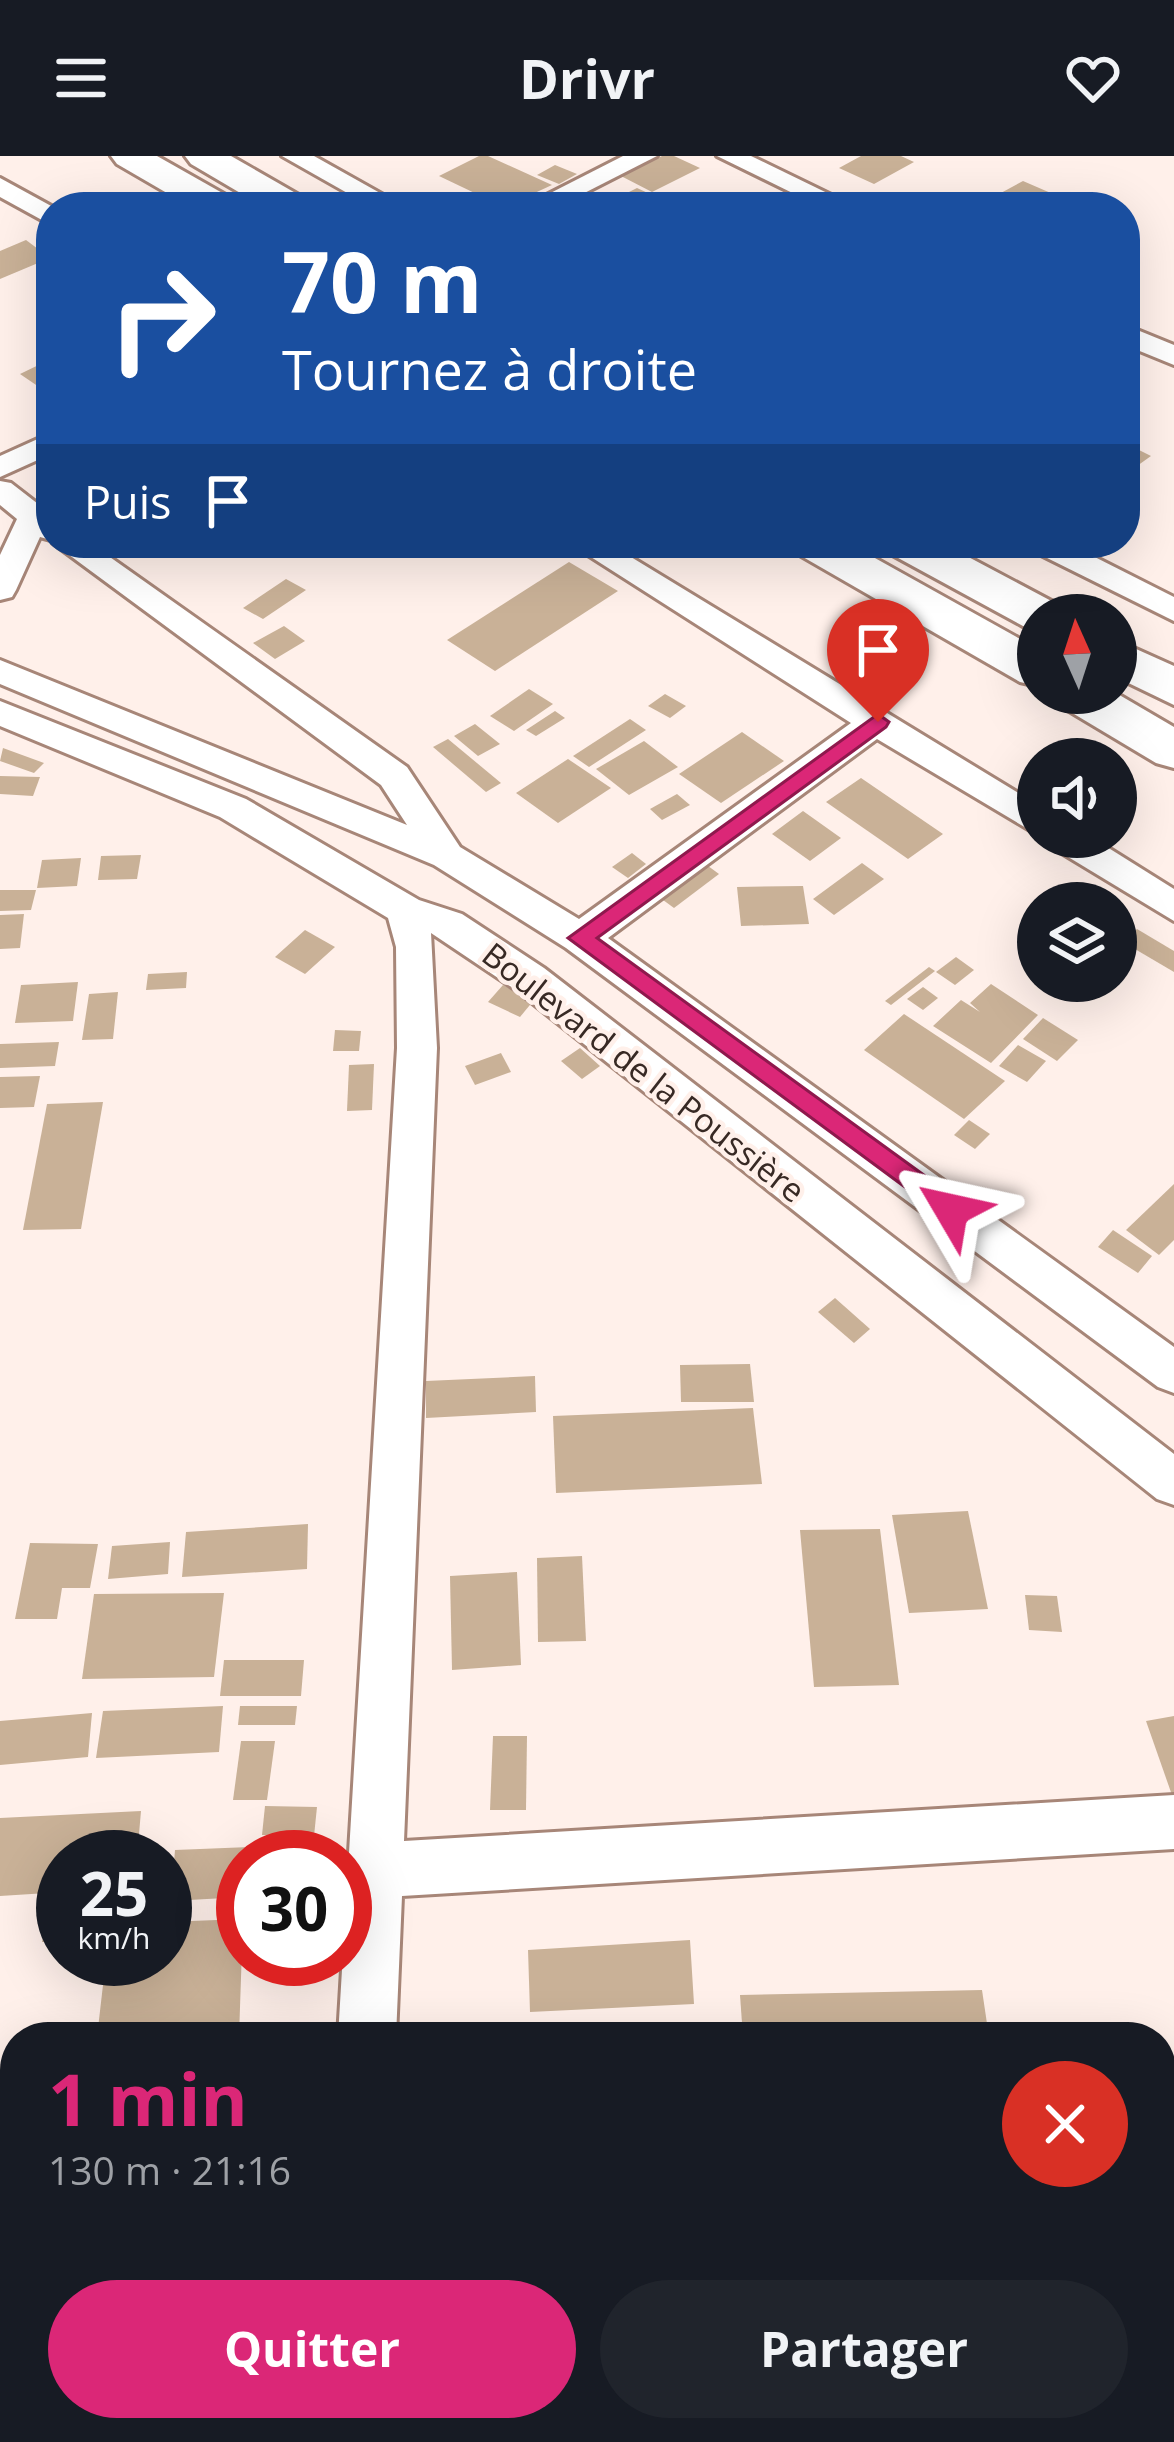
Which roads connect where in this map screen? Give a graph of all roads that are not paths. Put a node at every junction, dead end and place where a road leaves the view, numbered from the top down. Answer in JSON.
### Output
{"nodes":[{"id":1,"x":130,"y":156,"type":"edge"},
{"id":2,"x":204,"y":156,"type":"edge"},
{"id":3,"x":295,"y":156,"type":"edge"},
{"id":4,"x":644,"y":156,"type":"edge"},
{"id":5,"x":730,"y":156,"type":"edge"},
{"id":6,"x":0,"y":186,"type":"edge"},
{"id":7,"x":193,"y":192,"type":"edge"},
{"id":8,"x":266,"y":192,"type":"edge"},
{"id":9,"x":363,"y":192,"type":"edge"},
{"id":10,"x":568,"y":192,"type":"edge"},
{"id":11,"x":810,"y":192,"type":"edge"},
{"id":12,"x":36,"y":208,"type":"edge"},
{"id":13,"x":1140,"y":341,"type":"edge"},
{"id":14,"x":1174,"y":356,"type":"edge"},
{"id":15,"x":36,"y":450,"type":"edge"},
{"id":16,"x":0,"y":468,"type":"edge"},
{"id":17,"x":0,"y":490,"type":"edge"},
{"id":18,"x":36,"y":519,"type":"edge"},
{"id":19,"x":36,"y":533,"type":"edge"},
{"id":20,"x":90,"y":558,"type":"edge"},
{"id":21,"x":610,"y":558,"type":"edge"},
{"id":22,"x":840,"y":558,"type":"edge"},
{"id":23,"x":934,"y":558,"type":"edge"},
{"id":24,"x":1072,"y":558,"type":"edge"},
{"id":25,"x":0,"y":590,"type":"edge"},
{"id":26,"x":1017,"y":603,"type":"edge"},
{"id":27,"x":1174,"y":610,"type":"edge"},
{"id":28,"x":1017,"y":658,"type":"edge"},
{"id":29,"x":1137,"y":668,"type":"edge"},
{"id":30,"x":0,"y":671,"type":"edge"},
{"id":31,"x":1174,"y":688,"type":"edge"},
{"id":32,"x":0,"y":713,"type":"edge"},
{"id":33,"x":1113,"y":714,"type":"edge"},
{"id":34,"x":878,"y":722,"type":"junction"},
{"id":35,"x":1174,"y":749,"type":"edge"},
{"id":36,"x":1017,"y":808,"type":"edge"},
{"id":37,"x":447,"y":856,"type":"junction"},
{"id":38,"x":1096,"y":858,"type":"edge"},
{"id":39,"x":1174,"y":907,"type":"edge"},
{"id":40,"x":405,"y":910,"type":"junction"},
{"id":41,"x":580,"y":938,"type":"junction"},
{"id":42,"x":1174,"y":1373,"type":"edge"},
{"id":43,"x":1174,"y":1483,"type":"edge"},
{"id":44,"x":1174,"y":1822,"type":"edge"},
{"id":45,"x":375,"y":1870,"type":"junction"},
{"id":46,"x":368,"y":2022,"type":"edge"}],
"edges":[{"from":1,"to":7,"type":"main road"},
{"from":2,"to":8,"type":"main road"},
{"from":3,"to":9,"type":"street"},
{"from":4,"to":10,"type":"street"},
{"from":5,"to":11,"type":"street"},
{"from":6,"to":12,"type":"street"},
{"from":13,"to":14,"type":"street"},
{"from":15,"to":16,"type":"street"},
{"from":17,"to":18,"type":"street"},
{"from":19,"to":25,"type":"street"},
{"from":20,"to":37,"type":"street"},
{"from":21,"to":34,"type":"street"},
{"from":22,"to":28,"type":"main road"},
{"from":23,"to":26,"type":"main road"},
{"from":24,"to":27,"type":"street"},
{"from":29,"to":31,"type":"main road"},
{"from":30,"to":37,"type":"street","name":"Boulevard de la Poussière"},
{"from":32,"to":40,"type":"street","name":"Boulevard de la Poussière"},
{"from":33,"to":35,"type":"main road"},
{"from":34,"to":36,"type":"street"},
{"from":34,"to":41,"type":"street"},
{"from":37,"to":41,"type":"street","name":"Boulevard de la Poussière"},
{"from":38,"to":39,"type":"street"},
{"from":40,"to":43,"type":"street","name":"Boulevard de la Poussière"},
{"from":40,"to":45,"type":"street"},
{"from":41,"to":42,"type":"street","name":"Boulevard de la Poussière"},
{"from":44,"to":45,"type":"street"},
{"from":45,"to":46,"type":"street"}]}
